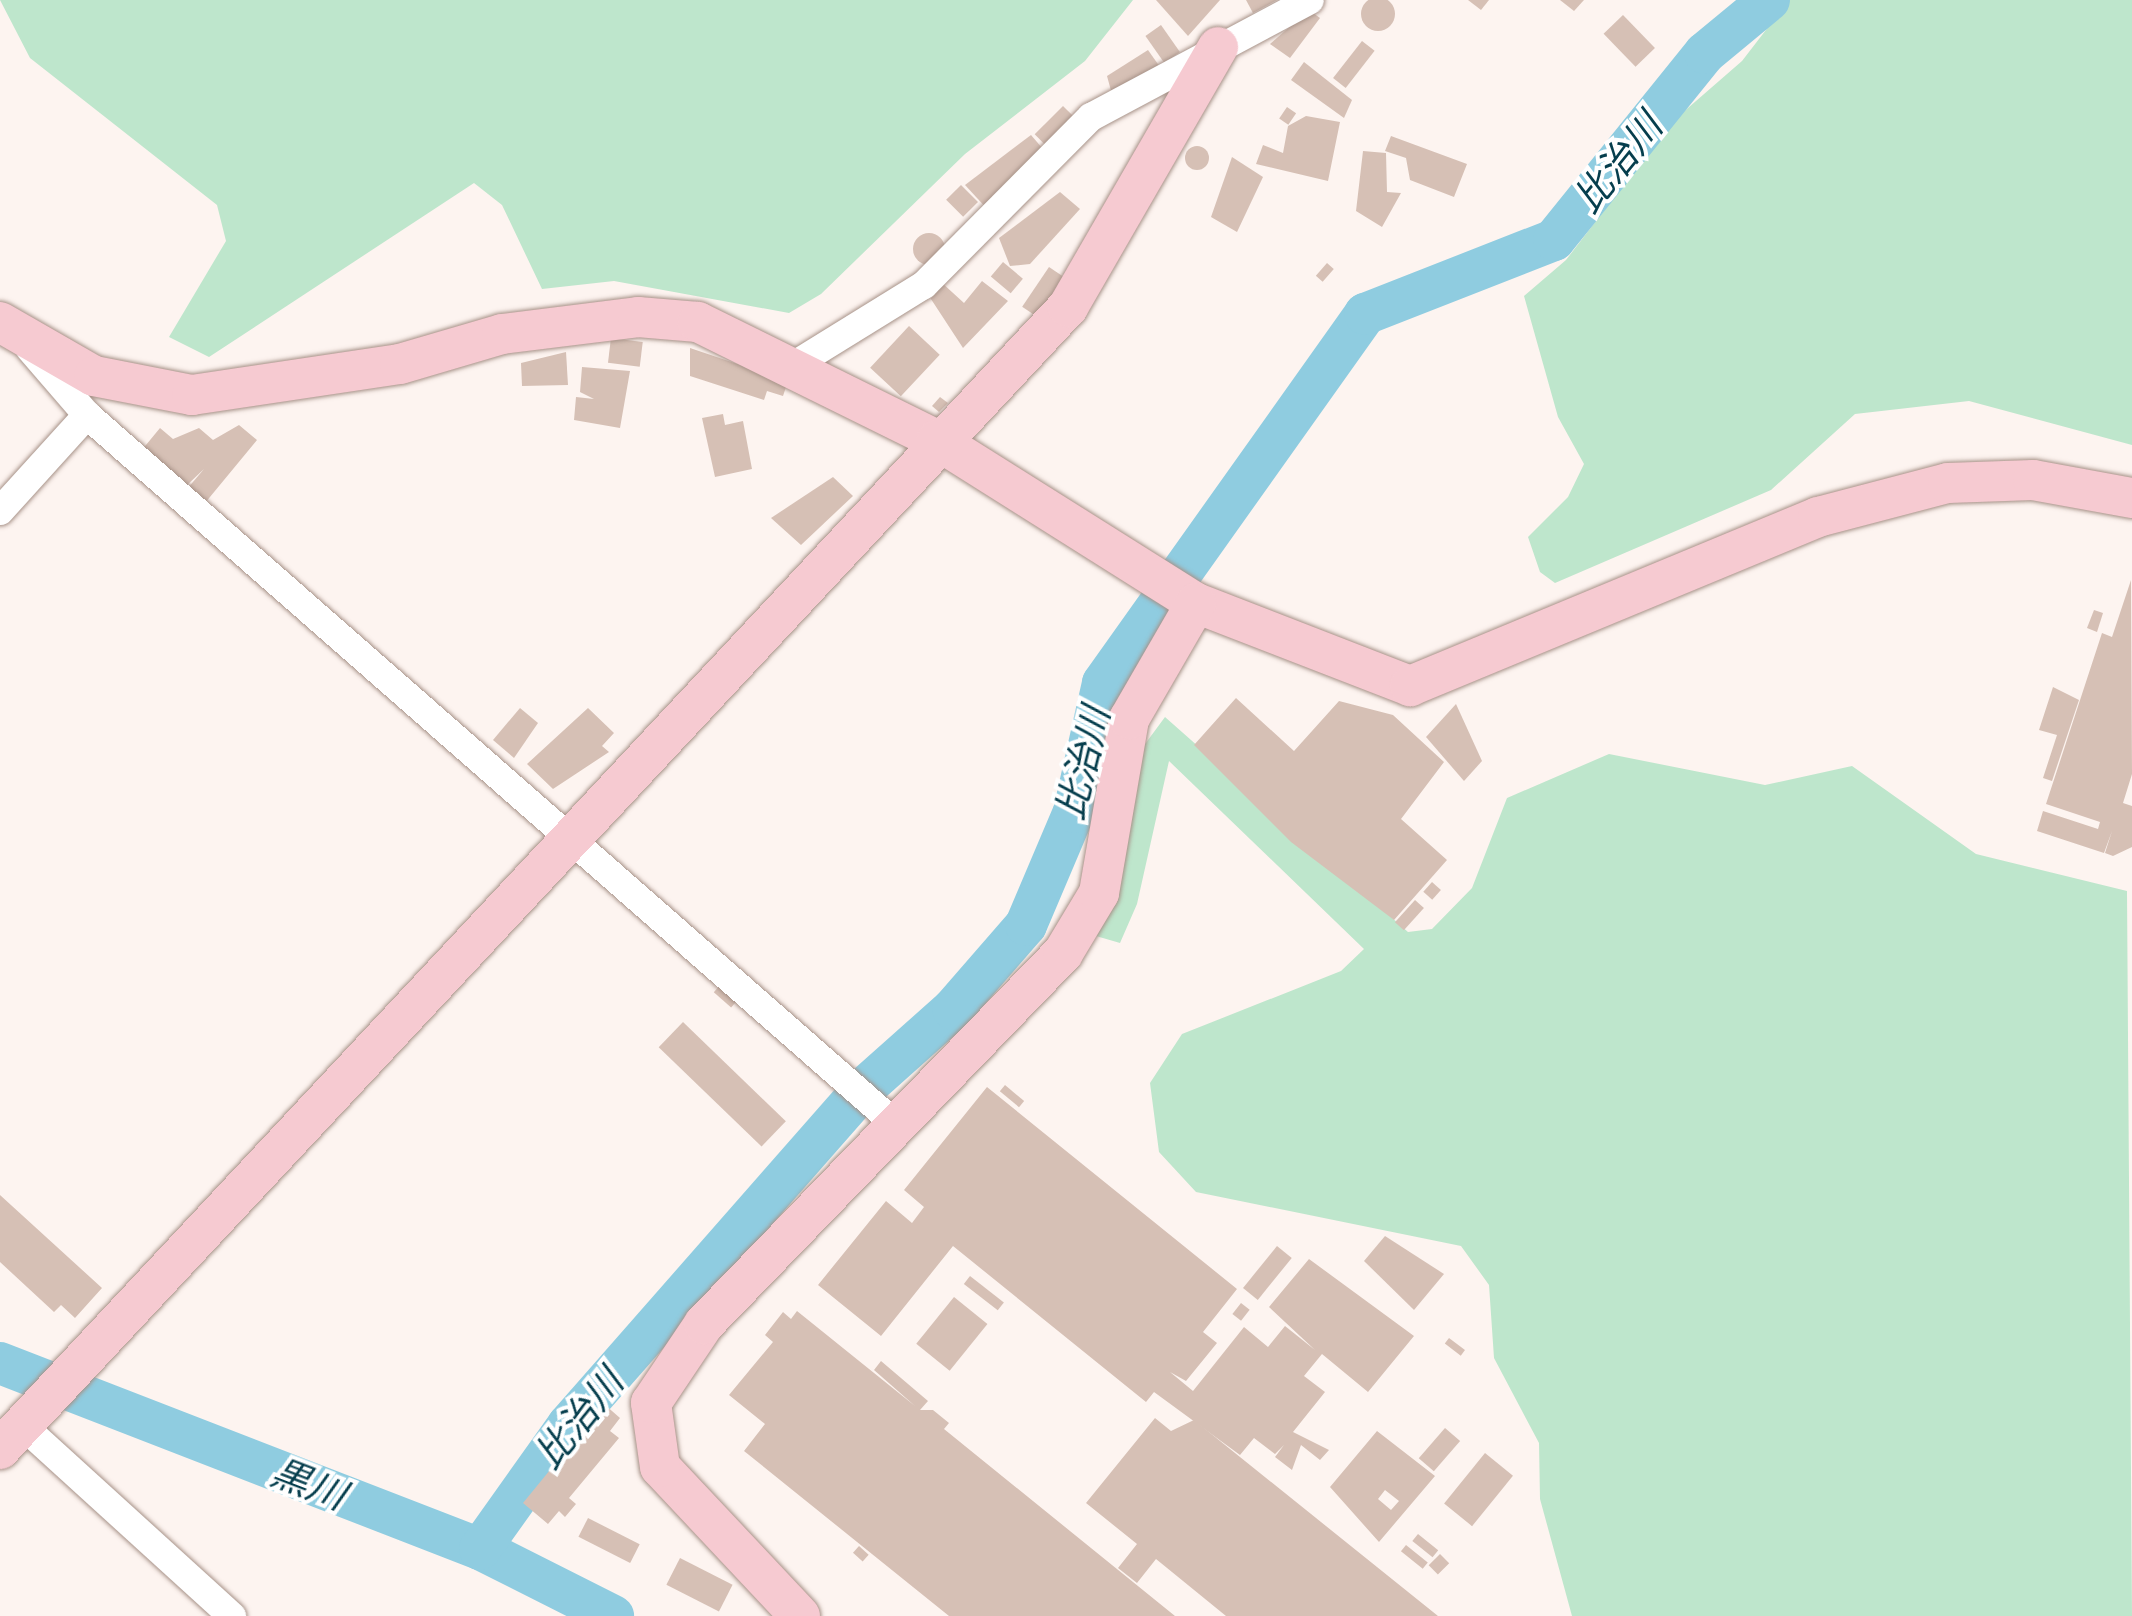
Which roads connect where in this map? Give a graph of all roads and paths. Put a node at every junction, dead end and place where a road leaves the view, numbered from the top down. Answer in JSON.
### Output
{"nodes":[{"id":1,"x":1310,"y":0,"type":"edge"},
{"id":2,"x":1218,"y":47,"type":"junction"},
{"id":3,"x":11,"y":331,"type":"edge"},
{"id":4,"x":792,"y":367,"type":"junction"},
{"id":5,"x":87,"y":416,"type":"junction"},
{"id":6,"x":937,"y":440,"type":"junction"},
{"id":7,"x":2132,"y":498,"type":"edge"},
{"id":8,"x":0,"y":512,"type":"edge"},
{"id":9,"x":1196,"y":603,"type":"junction"},
{"id":10,"x":574,"y":834,"type":"junction"},
{"id":11,"x":892,"y":1122,"type":"junction"},
{"id":12,"x":11,"y":1437,"type":"edge"},
{"id":13,"x":232,"y":1616,"type":"edge"},
{"id":14,"x":800,"y":1616,"type":"edge"}],
"edges":[{"from":1,"to":2,"type":"street"},
{"from":2,"to":4,"type":"street"},
{"from":2,"to":6,"type":"street"},
{"from":3,"to":4,"type":"street"},
{"from":3,"to":5,"type":"street"},
{"from":4,"to":6,"type":"street"},
{"from":5,"to":8,"type":"street"},
{"from":5,"to":10,"type":"street"},
{"from":6,"to":9,"type":"street"},
{"from":6,"to":10,"type":"street"},
{"from":7,"to":9,"type":"street"},
{"from":9,"to":11,"type":"street"},
{"from":10,"to":11,"type":"street"},
{"from":10,"to":12,"type":"street"},
{"from":11,"to":14,"type":"street"},
{"from":12,"to":13,"type":"street"}]}
